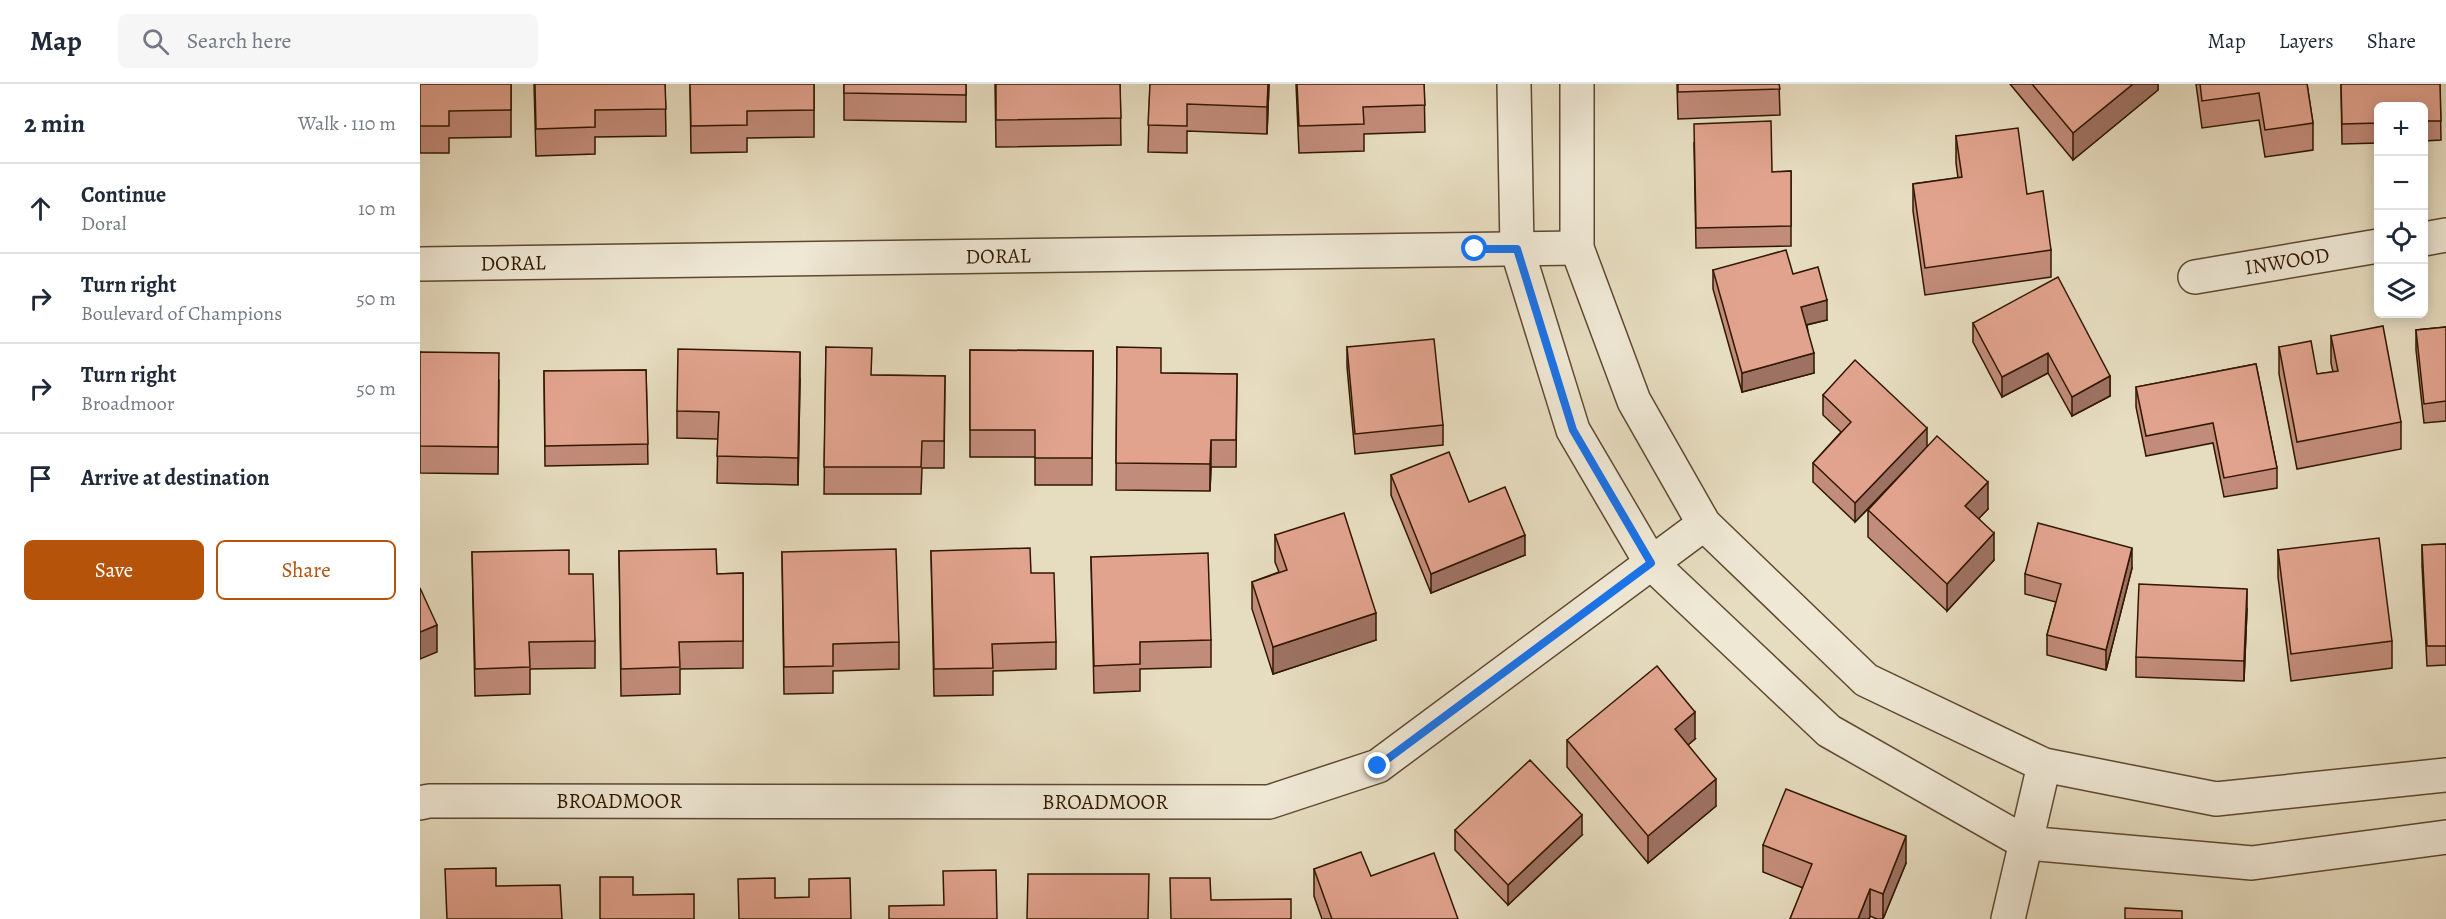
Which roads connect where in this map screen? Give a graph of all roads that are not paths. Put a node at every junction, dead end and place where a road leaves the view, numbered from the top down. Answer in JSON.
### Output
{"nodes":[{"id":1,"x":1514,"y":84,"type":"edge"},
{"id":2,"x":1577,"y":84,"type":"edge"},
{"id":3,"x":2446,"y":235,"type":"edge"},
{"id":4,"x":2428,"y":238,"type":"edge"},
{"id":5,"x":2374,"y":247,"type":"edge"},
{"id":6,"x":1577,"y":248,"type":"junction"},
{"id":7,"x":1517,"y":249,"type":"junction"},
{"id":8,"x":420,"y":264,"type":"edge"},
{"id":9,"x":2195,"y":277,"type":"dead end"},
{"id":10,"x":1704,"y":524,"type":"junction"},
{"id":11,"x":1651,"y":563,"type":"junction"},
{"id":12,"x":2044,"y":765,"type":"junction"},
{"id":13,"x":2446,"y":775,"type":"edge"},
{"id":14,"x":420,"y":803,"type":"edge"},
{"id":15,"x":2446,"y":837,"type":"edge"},
{"id":16,"x":2026,"y":843,"type":"junction"},
{"id":17,"x":2007,"y":919,"type":"edge"}],
"edges":[{"from":1,"to":7,"type":"street"},
{"from":2,"to":6,"type":"street"},
{"from":3,"to":4,"type":"street"},
{"from":5,"to":9,"type":"street","name":"INWOOD"},
{"from":6,"to":7,"type":"street","name":"DORAL"},
{"from":6,"to":10,"type":"street"},
{"from":7,"to":8,"type":"street","name":"DORAL"},
{"from":7,"to":11,"type":"street"},
{"from":10,"to":11,"type":"street","name":"BROADMOOR"},
{"from":10,"to":12,"type":"street"},
{"from":11,"to":14,"type":"street","name":"BROADMOOR"},
{"from":11,"to":16,"type":"street"},
{"from":12,"to":13,"type":"street"},
{"from":12,"to":16,"type":"street"},
{"from":15,"to":16,"type":"street"},
{"from":16,"to":17,"type":"street"}]}
